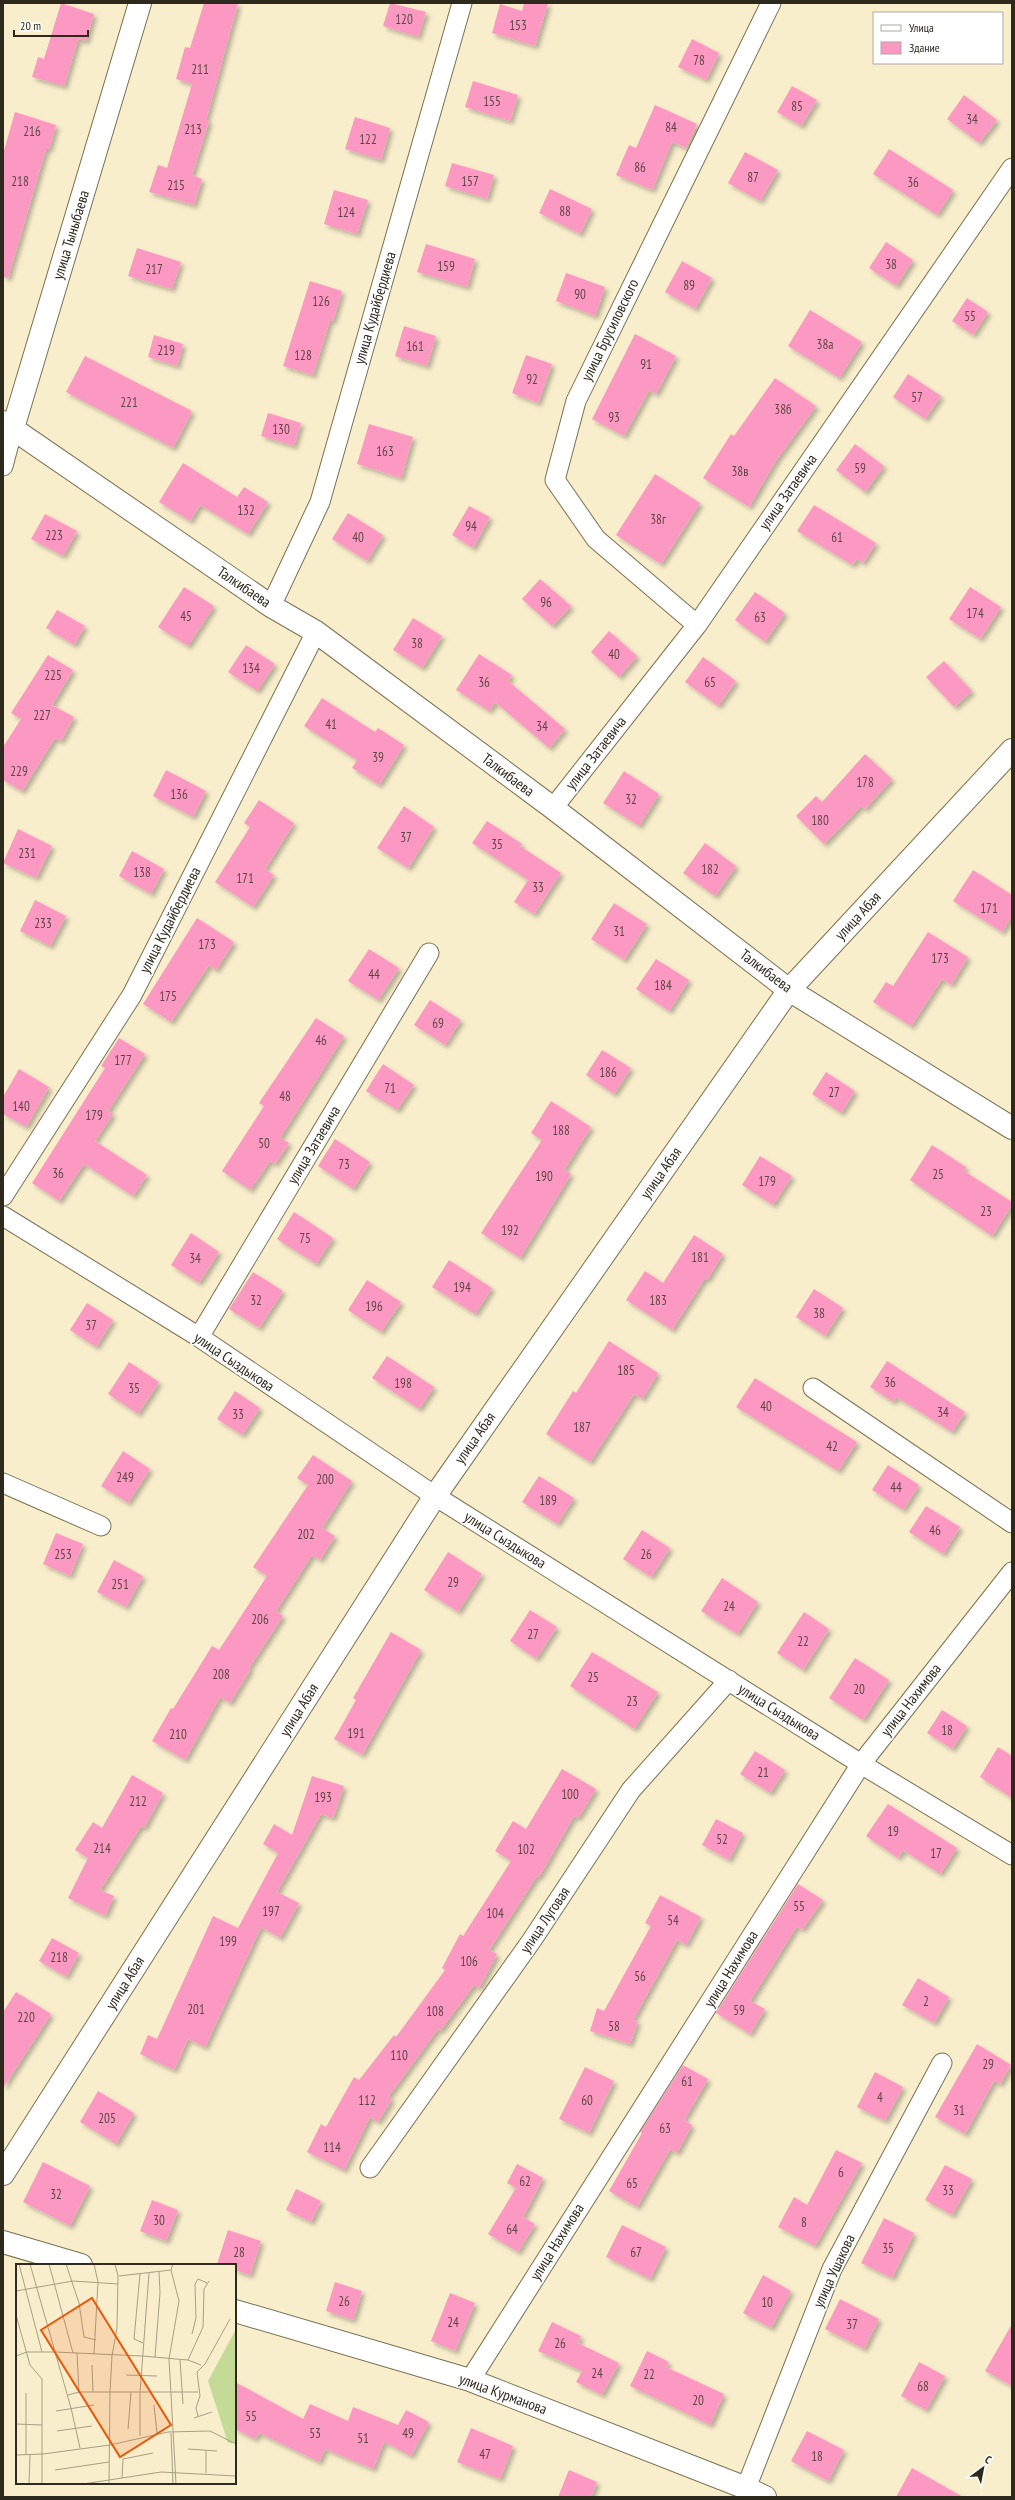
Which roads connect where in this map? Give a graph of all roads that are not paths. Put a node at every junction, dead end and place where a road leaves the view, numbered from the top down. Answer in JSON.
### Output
{"nodes":[{"id":1,"x":140,"y":3,"type":"edge"},
{"id":2,"x":462,"y":3,"type":"edge"},
{"id":3,"x":771,"y":3,"type":"edge"},
{"id":4,"x":1012,"y":168,"type":"edge"},
{"id":5,"x":8,"y":425,"type":"edge"},
{"id":6,"x":3,"y":466,"type":"edge"},
{"id":7,"x":271,"y":606,"type":"junction"},
{"id":8,"x":697,"y":625,"type":"junction"},
{"id":9,"x":316,"y":632,"type":"junction"},
{"id":10,"x":1012,"y":750,"type":"edge"},
{"id":11,"x":553,"y":808,"type":"junction"},
{"id":12,"x":429,"y":953,"type":"dead end"},
{"id":13,"x":789,"y":990,"type":"junction"},
{"id":14,"x":1012,"y":1128,"type":"edge"},
{"id":15,"x":3,"y":1196,"type":"edge"},
{"id":16,"x":3,"y":1216,"type":"edge"},
{"id":17,"x":198,"y":1337,"type":"junction"},
{"id":18,"x":813,"y":1388,"type":"dead end"},
{"id":19,"x":3,"y":1483,"type":"edge"},
{"id":20,"x":435,"y":1496,"type":"junction"},
{"id":21,"x":1012,"y":1523,"type":"edge"},
{"id":22,"x":101,"y":1526,"type":"dead end"},
{"id":23,"x":1012,"y":1572,"type":"edge"},
{"id":24,"x":729,"y":1680,"type":"junction"},
{"id":25,"x":861,"y":1764,"type":"junction"},
{"id":26,"x":1012,"y":1855,"type":"edge"},
{"id":27,"x":942,"y":2064,"type":"dead end"},
{"id":28,"x":370,"y":2168,"type":"dead end"},
{"id":29,"x":3,"y":2174,"type":"edge"},
{"id":30,"x":3,"y":2242,"type":"edge"},
{"id":31,"x":78,"y":2264,"type":"edge"},
{"id":32,"x":236,"y":2311,"type":"edge"},
{"id":33,"x":470,"y":2380,"type":"junction"},
{"id":34,"x":755,"y":2492,"type":"edge"}],
"edges":[{"from":1,"to":5,"type":"street","name":"улица Тыныбаева"},
{"from":2,"to":7,"type":"street","name":"улица Кудайбердиева"},
{"from":3,"to":8,"type":"street","name":"улица Брусиловского"},
{"from":4,"to":8,"type":"street","name":"улица Затаевича"},
{"from":5,"to":6,"type":"street","name":"улица Тыныбаева"},
{"from":5,"to":7,"type":"street","name":"Талкибаева"},
{"from":7,"to":9,"type":"street","name":"Талкибаева"},
{"from":8,"to":11,"type":"street","name":"улица Затаевича"},
{"from":9,"to":11,"type":"street","name":"Талкибаева"},
{"from":9,"to":15,"type":"street","name":"улица Кудайбердиева"},
{"from":10,"to":13,"type":"street","name":"улица Абая"},
{"from":11,"to":13,"type":"street","name":"Талкибаева"},
{"from":12,"to":17,"type":"street","name":"улица Затаевича"},
{"from":13,"to":14,"type":"street","name":"Талкибаева"},
{"from":13,"to":20,"type":"street","name":"улица Абая"},
{"from":16,"to":17,"type":"street","name":"улица Сыздыкова"},
{"from":17,"to":20,"type":"street","name":"улица Сыздыкова"},
{"from":18,"to":21,"type":"street"},
{"from":19,"to":22,"type":"street"},
{"from":20,"to":24,"type":"street","name":"улица Сыздыкова"},
{"from":20,"to":29,"type":"street","name":"улица Абая"},
{"from":23,"to":25,"type":"street","name":"улица Нахимова"},
{"from":24,"to":25,"type":"street","name":"улица Сыздыкова"},
{"from":24,"to":28,"type":"street","name":"улица Луговая"},
{"from":25,"to":26,"type":"street","name":"улица Сыздыкова"},
{"from":25,"to":33,"type":"street","name":"улица Нахимова"},
{"from":27,"to":34,"type":"street","name":"улица Ушакова"},
{"from":30,"to":31,"type":"street"},
{"from":32,"to":33,"type":"street","name":"улица Курманова"},
{"from":33,"to":34,"type":"street","name":"улица Курманова"}]}
